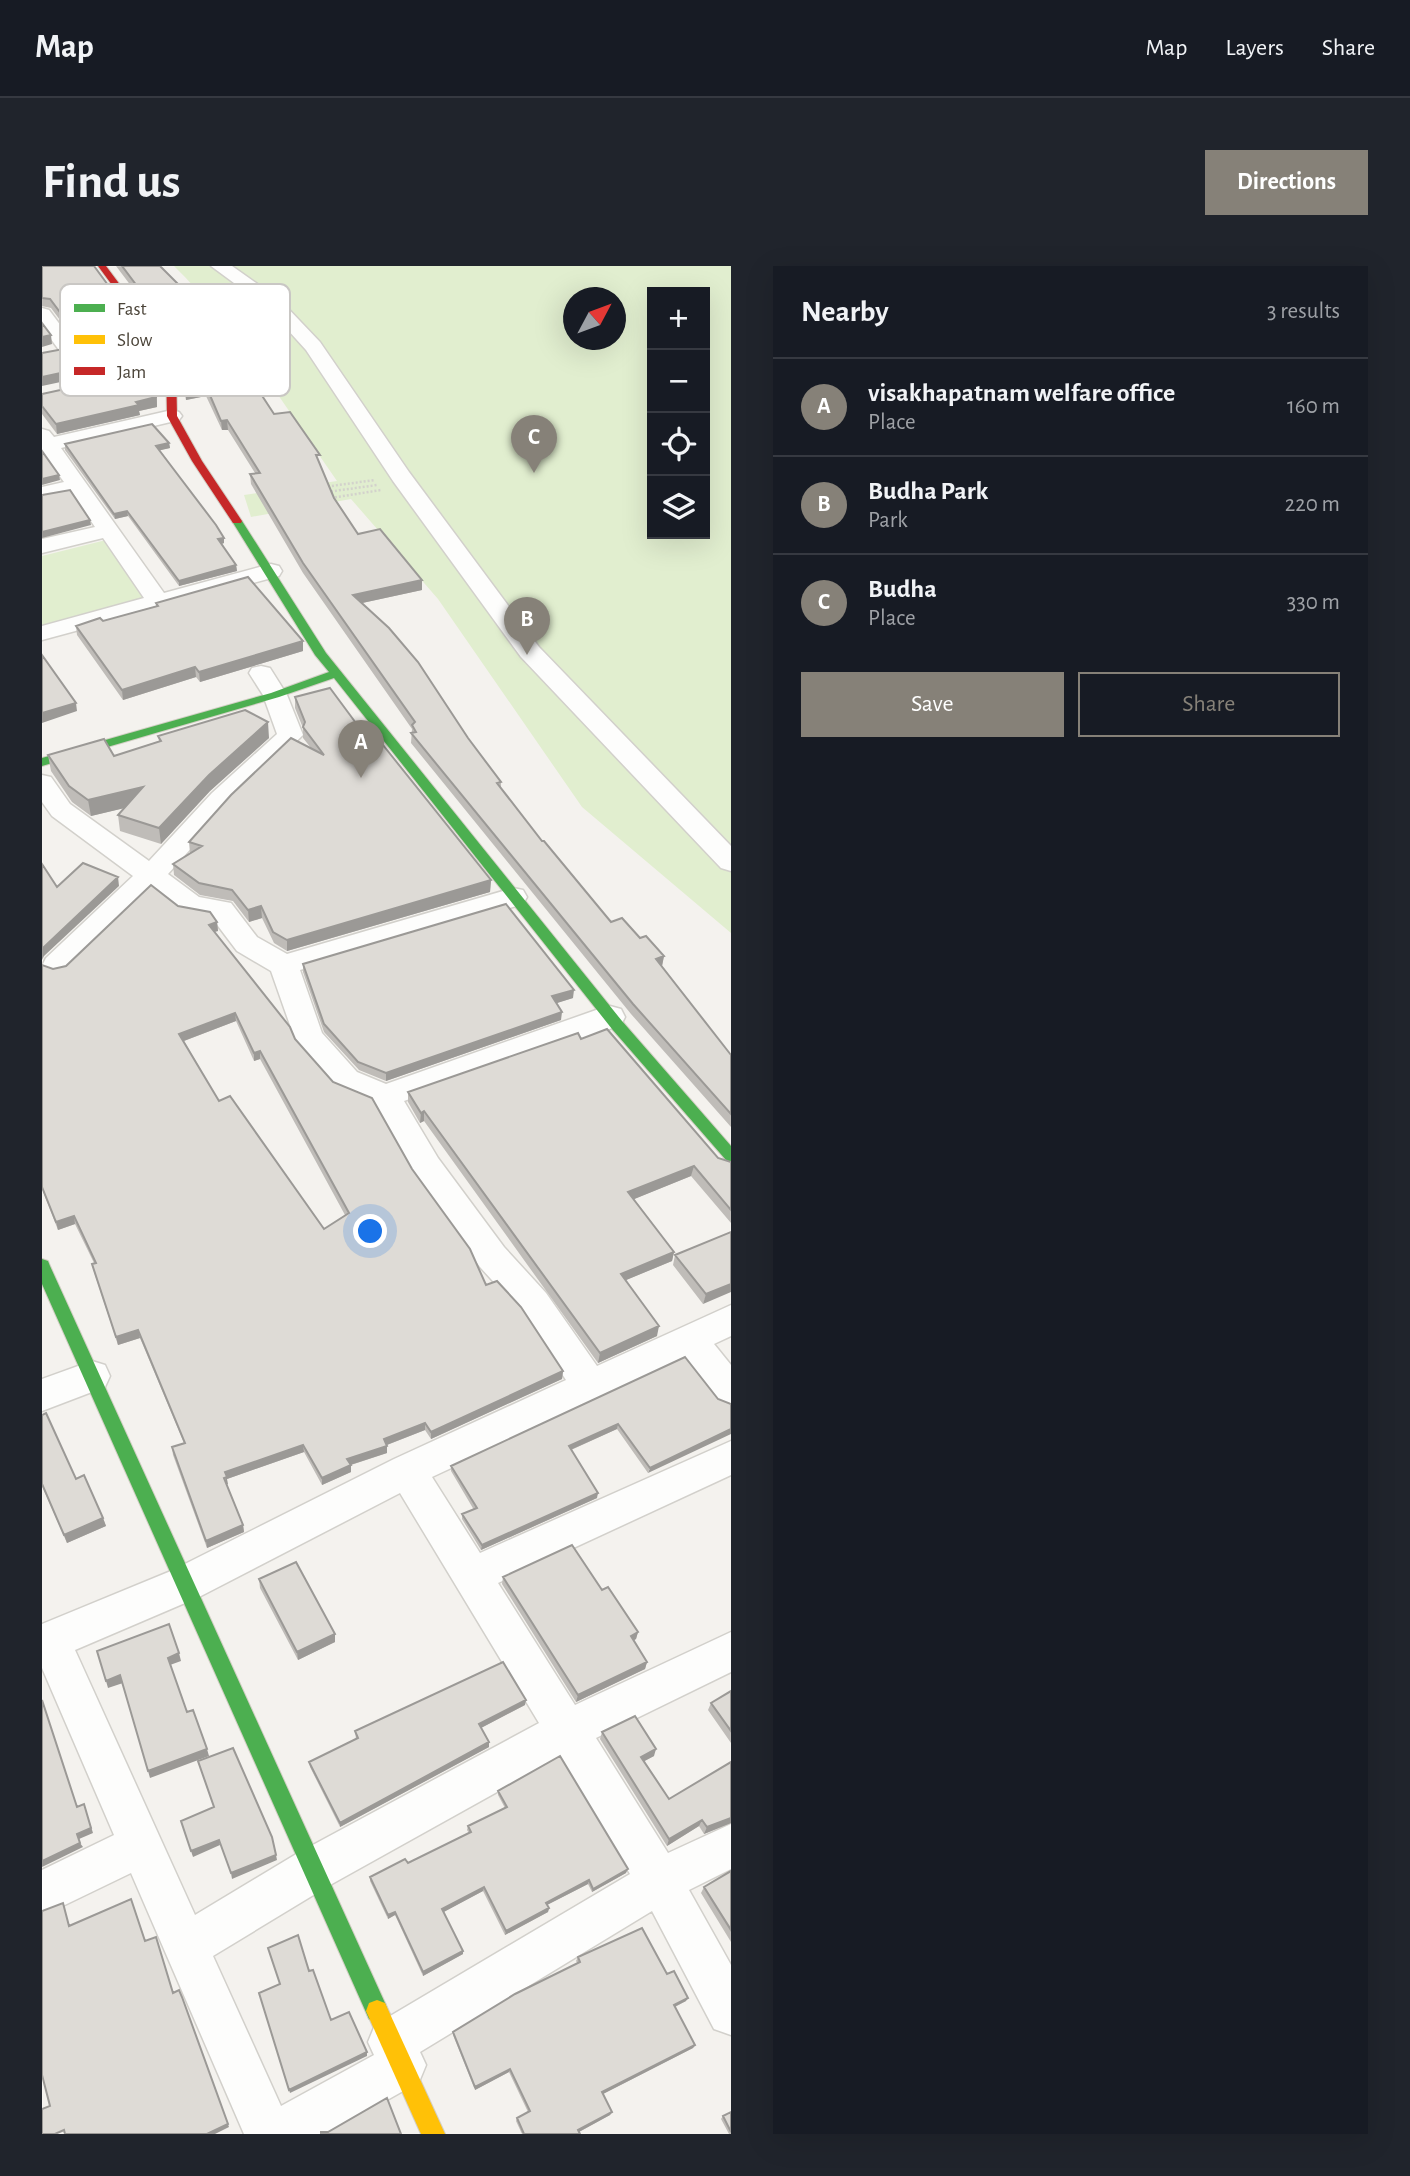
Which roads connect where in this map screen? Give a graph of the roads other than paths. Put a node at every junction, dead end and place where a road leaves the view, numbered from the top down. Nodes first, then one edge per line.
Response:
1 (102, 266) edge
2 (220, 266) edge
3 (115, 284) edge
4 (246, 284) edge
5 (42, 314) edge
6 (290, 321) edge
7 (60, 338) edge
8 (60, 352) edge
9 (42, 355) edge
10 (172, 396) edge
11 (172, 416) junction
12 (44, 442) edge
13 (77, 485) junction
14 (42, 493) edge
15 (108, 530) junction
16 (42, 546) edge
17 (271, 571) junction
18 (158, 601) junction
19 (42, 633) edge
20 (335, 674) junction
21 (265, 678) junction
22 (42, 762) edge
23 (42, 783) edge
24 (731, 862) edge
25 (152, 874) junction
26 (513, 897) junction
27 (56, 965) edge
28 (284, 965) junction
29 (610, 1017) junction
30 (385, 1096) junction
31 (731, 1156) edge
32 (42, 1266) edge
33 (731, 1320) edge
34 (689, 1339) junction
35 (92, 1376) junction
36 (590, 1385) junction
37 (731, 1392) edge
38 (42, 1395) edge
39 (731, 1457) edge
40 (408, 1471) junction
41 (472, 1576) junction
42 (186, 1584) junction
43 (46, 1642) edge
44 (731, 1651) edge
45 (567, 1730) junction
46 (141, 1845) junction
47 (731, 1846) edge
48 (314, 1868) junction
49 (660, 1881) junction
50 (42, 1894) edge
51 (187, 1946) junction
52 (727, 1995) edge
53 (397, 2054) junction
54 (269, 2134) edge
55 (279, 2134) edge
56 (433, 2134) edge

1 - 3 street
2 - 4 street
5 - 7 street
6 - 24 street
8 - 9 street
10 - 11 street
11 - 12 street
11 - 17 street
12 - 13 street
13 - 14 street
13 - 15 street
15 - 16 street
15 - 18 street
17 - 18 street
17 - 20 street
18 - 19 street
20 - 21 street
20 - 26 street
21 - 22 street
21 - 25 street
23 - 25 street
25 - 27 street
25 - 28 street
26 - 28 street
26 - 29 street
28 - 30 street
29 - 30 street
29 - 31 street
30 - 36 street
32 - 35 street
33 - 34 street
34 - 36 street
34 - 37 street
35 - 38 street
35 - 42 street
36 - 40 street
39 - 41 street
40 - 41 street
40 - 42 street
41 - 45 street
42 - 43 street
42 - 48 street
43 - 46 street
44 - 45 street
45 - 48 street
45 - 49 street
46 - 50 street
46 - 51 street
47 - 49 street
48 - 51 street
48 - 53 street
49 - 52 street
49 - 53 street
51 - 54 street
53 - 55 street
53 - 56 street

